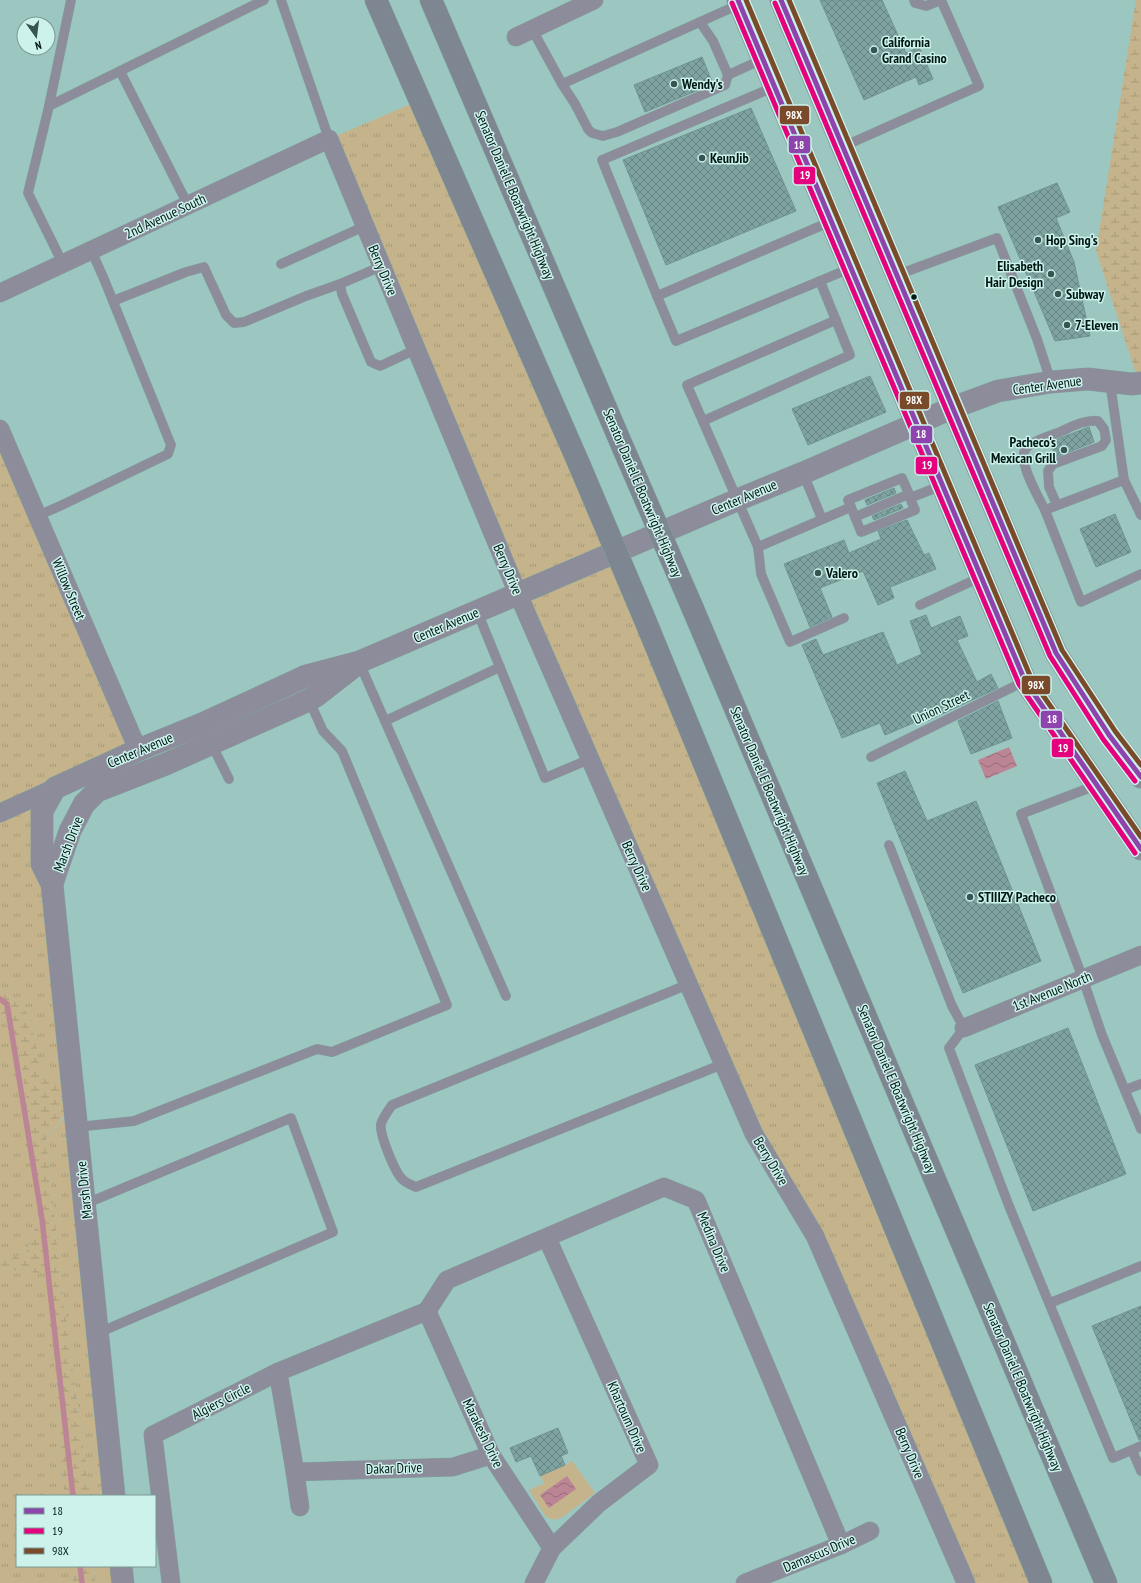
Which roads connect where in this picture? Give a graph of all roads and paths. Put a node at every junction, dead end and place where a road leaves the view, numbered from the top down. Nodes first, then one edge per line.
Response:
1 (71, 0) edge
2 (264, 0) edge
3 (280, 0) edge
4 (376, 0) edge
5 (431, 0) edge
6 (594, 0) edge
7 (781, 0) edge
8 (914, 0) edge
9 (941, 0) edge
10 (739, 2) edge
11 (700, 22) junction
12 (532, 29) junction
13 (516, 37) dead end
14 (763, 59) junction
15 (120, 71) junction
16 (728, 75) junction
17 (562, 84) junction
18 (775, 86) junction
19 (49, 106) junction
20 (329, 139) junction
21 (842, 146) junction
22 (188, 205) junction
23 (832, 221) junction
24 (365, 226) junction
25 (91, 250) junction
26 (63, 264) junction
27 (281, 264) dead end
28 (382, 266) junction
29 (851, 268) junction
30 (896, 275) junction
31 (820, 281) junction
32 (340, 284) junction
33 (0, 293) edge
34 (657, 296) junction
35 (113, 301) junction
36 (836, 320) junction
37 (416, 349) junction
38 (1051, 382) junction
39 (1110, 382) junction
40 (1139, 383) edge
41 (952, 408) junction
42 (703, 421) junction
43 (917, 422) junction
44 (0, 429) edge
45 (1118, 441) junction
46 (1102, 446) junction
47 (803, 473) junction
48 (1124, 480) junction
49 (943, 485) junction
50 (910, 496) junction
51 (737, 500) junction
52 (1057, 506) junction
53 (851, 507) junction
54 (1045, 510) junction
55 (1141, 515) edge
56 (38, 516) junction
57 (854, 517) junction
58 (822, 519) junction
59 (758, 547) junction
60 (1141, 574) edge
61 (981, 577) junction
62 (518, 594) junction
63 (920, 605) dead end
64 (477, 611) junction
65 (844, 618) dead end
66 (359, 662) junction
67 (500, 667) junction
68 (1025, 681) junction
69 (309, 700) junction
70 (385, 721) junction
71 (212, 745) junction
72 (138, 750) junction
73 (590, 758) junction
74 (870, 758) dead end
75 (1141, 777) edge
76 (229, 779) dead end
77 (1097, 785) junction
78 (56, 788) junction
79 (84, 804) joint
80 (0, 813) edge
81 (889, 845) dead end
82 (1141, 849) edge
83 (52, 884) junction
84 (1141, 955) edge
85 (1083, 979) junction
86 (689, 984) junction
87 (506, 996) dead end
88 (964, 1028) junction
89 (724, 1064) junction
90 (1141, 1084) edge
91 (1125, 1090) junction
92 (78, 1127) junction
93 (1141, 1129) edge
94 (85, 1204) junction
95 (547, 1238) junction
96 (1141, 1266) edge
97 (1050, 1303) junction
98 (428, 1311) junction
99 (98, 1333) junction
100 (278, 1372) junction
101 (1137, 1448) edge
102 (491, 1455) junction
103 (1141, 1471) edge
104 (295, 1472) junction
105 (114, 1495) edge
106 (300, 1507) dead end
107 (870, 1531) dead end
108 (841, 1545) junction
109 (552, 1548) junction
110 (122, 1567) edge
111 (123, 1583) edge
112 (171, 1583) edge
113 (534, 1583) edge
114 (745, 1583) edge
115 (966, 1583) edge
116 (1041, 1583) edge
117 (1106, 1583) edge

1 - 19 lane
2 - 15 lane
3 - 20 lane
4 - 116 highway, bridge
5 - 117 highway, Senator Daniel E Boatwright Highway, bridge
6 - 12 street
7 - 21 main road
8 - 9 lane
9 - 21 lane
10 - 11 lane
10 - 14 main road
11 - 16 lane
11 - 17 lane
12 - 13 street
12 - 17 lane
14 - 16 lane
14 - 18 main road
15 - 19 lane
15 - 22 lane
16 - 17 lane
18 - 23 main road
18 - 34 lane
19 - 26 lane
20 - 22 street, 2nd Avenue South
20 - 24 street, Berry Drive
21 - 30 main road
22 - 25 street, 2nd Avenue South
23 - 29 main road
23 - 34 lane
24 - 27 lane
24 - 28 street, Berry Drive
25 - 26 street, 2nd Avenue South
25 - 35 lane
26 - 33 street, 2nd Avenue South
28 - 32 lane
28 - 37 street, Berry Drive
29 - 31 lane
29 - 43 main road
30 - 38 lane
30 - 41 main road
31 - 34 lane
31 - 36 lane
32 - 35 lane
32 - 37 lane
35 - 56 lane
36 - 42 lane
36 - 42 lane
37 - 62 street, Berry Drive
38 - 39 street, Center Avenue
38 - 41 street, Center Avenue
39 - 40 street, Center Avenue
39 - 45 lane
41 - 43 street, Center Avenue
41 - 75 main road
42 - 51 lane
43 - 47 street, Center Avenue
43 - 49 main road
44 - 56 street, Willow Street
45 - 46 lane
45 - 48 lane
46 - 52 lane
46 - 54 lane
47 - 51 street, Center Avenue
47 - 58 lane
48 - 52 lane
48 - 55 lane
49 - 50 lane
49 - 61 main road
50 - 53 lane
50 - 57 lane
50 - 57 lane
51 - 59 lane
51 - 62 street, Center Avenue
52 - 54 lane
53 - 57 lane
53 - 58 lane
54 - 60 lane
56 - 72 street, Willow Street
58 - 59 lane
59 - 65 lane
61 - 63 lane
61 - 68 main road
62 - 64 street, Center Avenue
62 - 73 street, Berry Drive
64 - 66 street, Center Avenue
64 - 67 lane
66 - 69 street, Center Avenue
66 - 70 lane
66 - 72 street, Center Avenue
67 - 70 lane
67 - 73 lane
68 - 74 lane, Union Street
68 - 77 main road
69 - 71 street, Center Avenue
69 - 92 lane
70 - 87 lane
71 - 76 lane
71 - 79 street, Center Avenue
72 - 78 street, Center Avenue
73 - 86 street, Berry Drive
77 - 82 main road
77 - 85 lane
78 - 80 street
78 - 83 street, Marsh Drive
79 - 83 street, Marsh Drive
81 - 88 lane
83 - 92 street, Marsh Drive
84 - 85 street, 1st Avenue North
85 - 88 street, 1st Avenue North
85 - 91 lane
86 - 89 street, Berry Drive
86 - 89 lane
88 - 97 lane
89 - 115 street, Berry Drive
90 - 91 lane
91 - 93 lane
92 - 94 street, Marsh Drive
94 - 99 street, Marsh Drive
94 - 99 lane
95 - 98 street, Medina Drive
95 - 108 street, Medina Drive
95 - 109 street, Khartoum Drive
96 - 97 lane
97 - 101 lane
98 - 100 street, Algiers Circle
98 - 102 street, Marakesh Drive
99 - 105 street, Marsh Drive
100 - 104 street
100 - 112 street, Algiers Circle
101 - 103 lane
102 - 104 street, Dakar Drive
102 - 109 street, Marakesh Drive
104 - 106 street
107 - 108 street, Damascus Drive
108 - 114 street, Damascus Drive
109 - 113 street, Khartoum Drive
110 - 111 street

